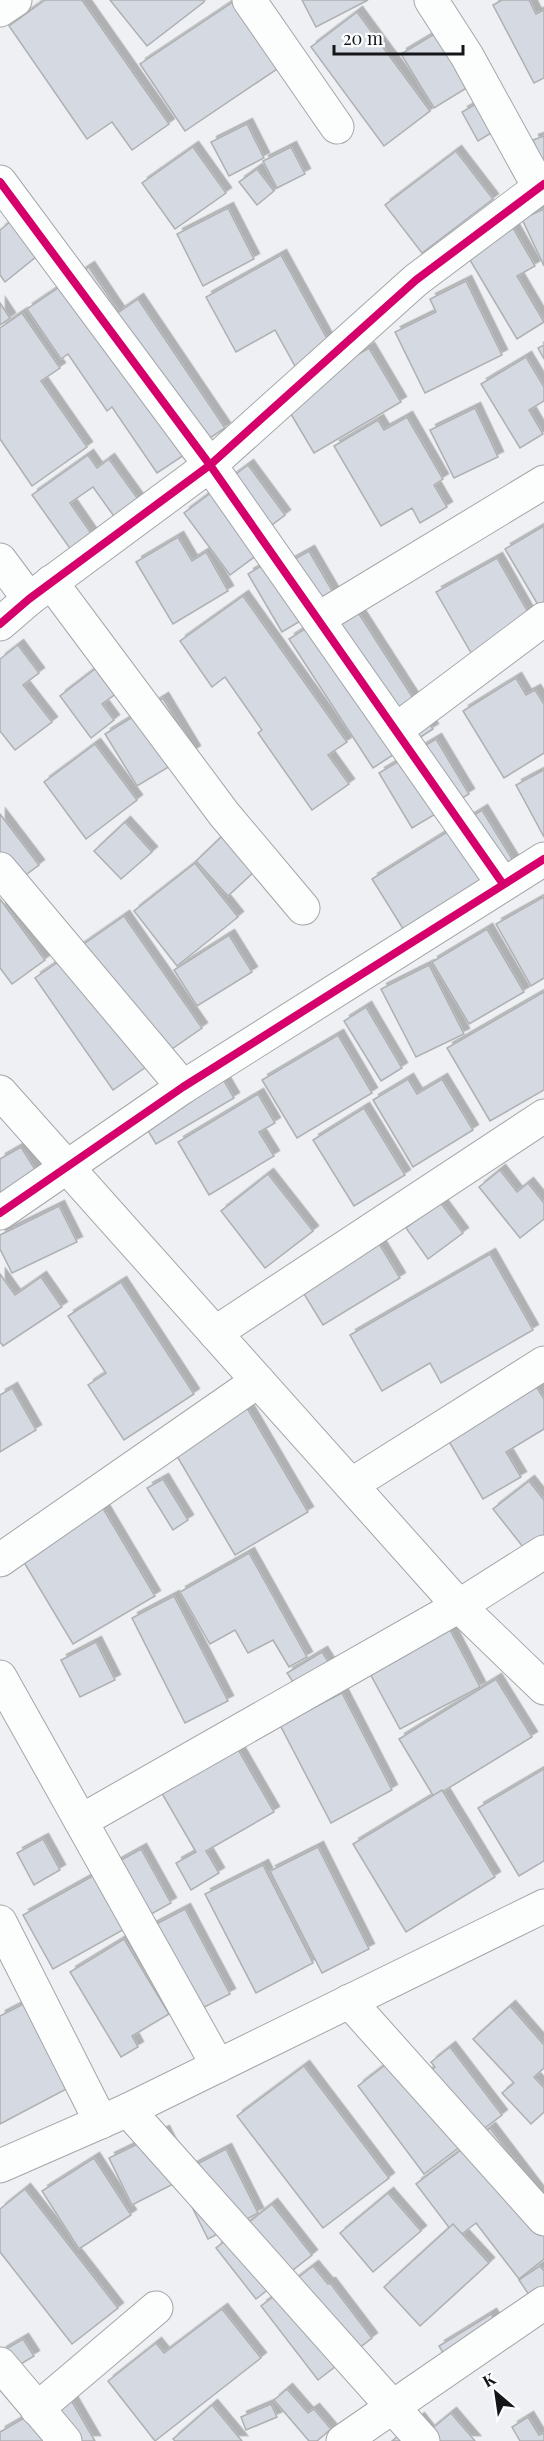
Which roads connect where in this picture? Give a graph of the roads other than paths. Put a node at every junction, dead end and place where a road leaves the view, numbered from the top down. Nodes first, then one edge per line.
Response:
1 (15, 0) edge
2 (249, 0) edge
3 (431, 0) edge
4 (0, 10) edge
5 (337, 127) dead end
6 (0, 182) edge
7 (541, 185) edge
8 (210, 465) junction
9 (544, 482) edge
10 (0, 560) edge
11 (40, 591) junction
12 (318, 619) junction
13 (544, 619) edge
14 (0, 624) edge
15 (396, 730) junction
16 (544, 859) edge
17 (0, 869) edge
18 (503, 884) junction
19 (303, 908) dead end
20 (183, 1087) junction
21 (0, 1092) edge
22 (544, 1116) edge
23 (66, 1166) junction
24 (0, 1213) edge
25 (214, 1333) junction
26 (544, 1363) edge
27 (258, 1381) junction
28 (351, 1485) junction
29 (544, 1552) edge
30 (0, 1560) edge
31 (459, 1606) junction
32 (0, 1677) edge
33 (544, 1688) edge
34 (81, 1821) junction
35 (544, 1906) edge
36 (0, 1922) edge
37 (349, 2001) junction
38 (218, 2066) junction
39 (114, 2116) junction
40 (0, 2166) edge
41 (544, 2219) edge
42 (544, 2303) edge
43 (156, 2308) dead end
44 (0, 2364) edge
45 (392, 2406) junction
46 (37, 2409) junction
47 (65, 2441) edge
48 (343, 2441) edge
49 (423, 2441) edge

1 - 4 street
2 - 5 street
3 - 7 street
6 - 8 street
7 - 8 street
8 - 11 street
8 - 12 street
9 - 12 street
10 - 11 street
11 - 14 street
11 - 19 street
12 - 15 street
13 - 15 street
15 - 18 street
16 - 18 street
17 - 20 street
18 - 20 street
20 - 23 street
21 - 23 street
22 - 25 street
23 - 24 street
23 - 25 street
25 - 27 street
26 - 28 street
27 - 28 street
27 - 30 street
28 - 31 street
29 - 31 street
31 - 33 street
31 - 34 street
32 - 34 street
34 - 38 street
35 - 37 street
36 - 39 street
37 - 38 street
37 - 41 street
38 - 39 street
39 - 40 street
39 - 45 street
42 - 45 street
43 - 46 street
44 - 46 street
45 - 48 street
45 - 49 street
46 - 47 street

